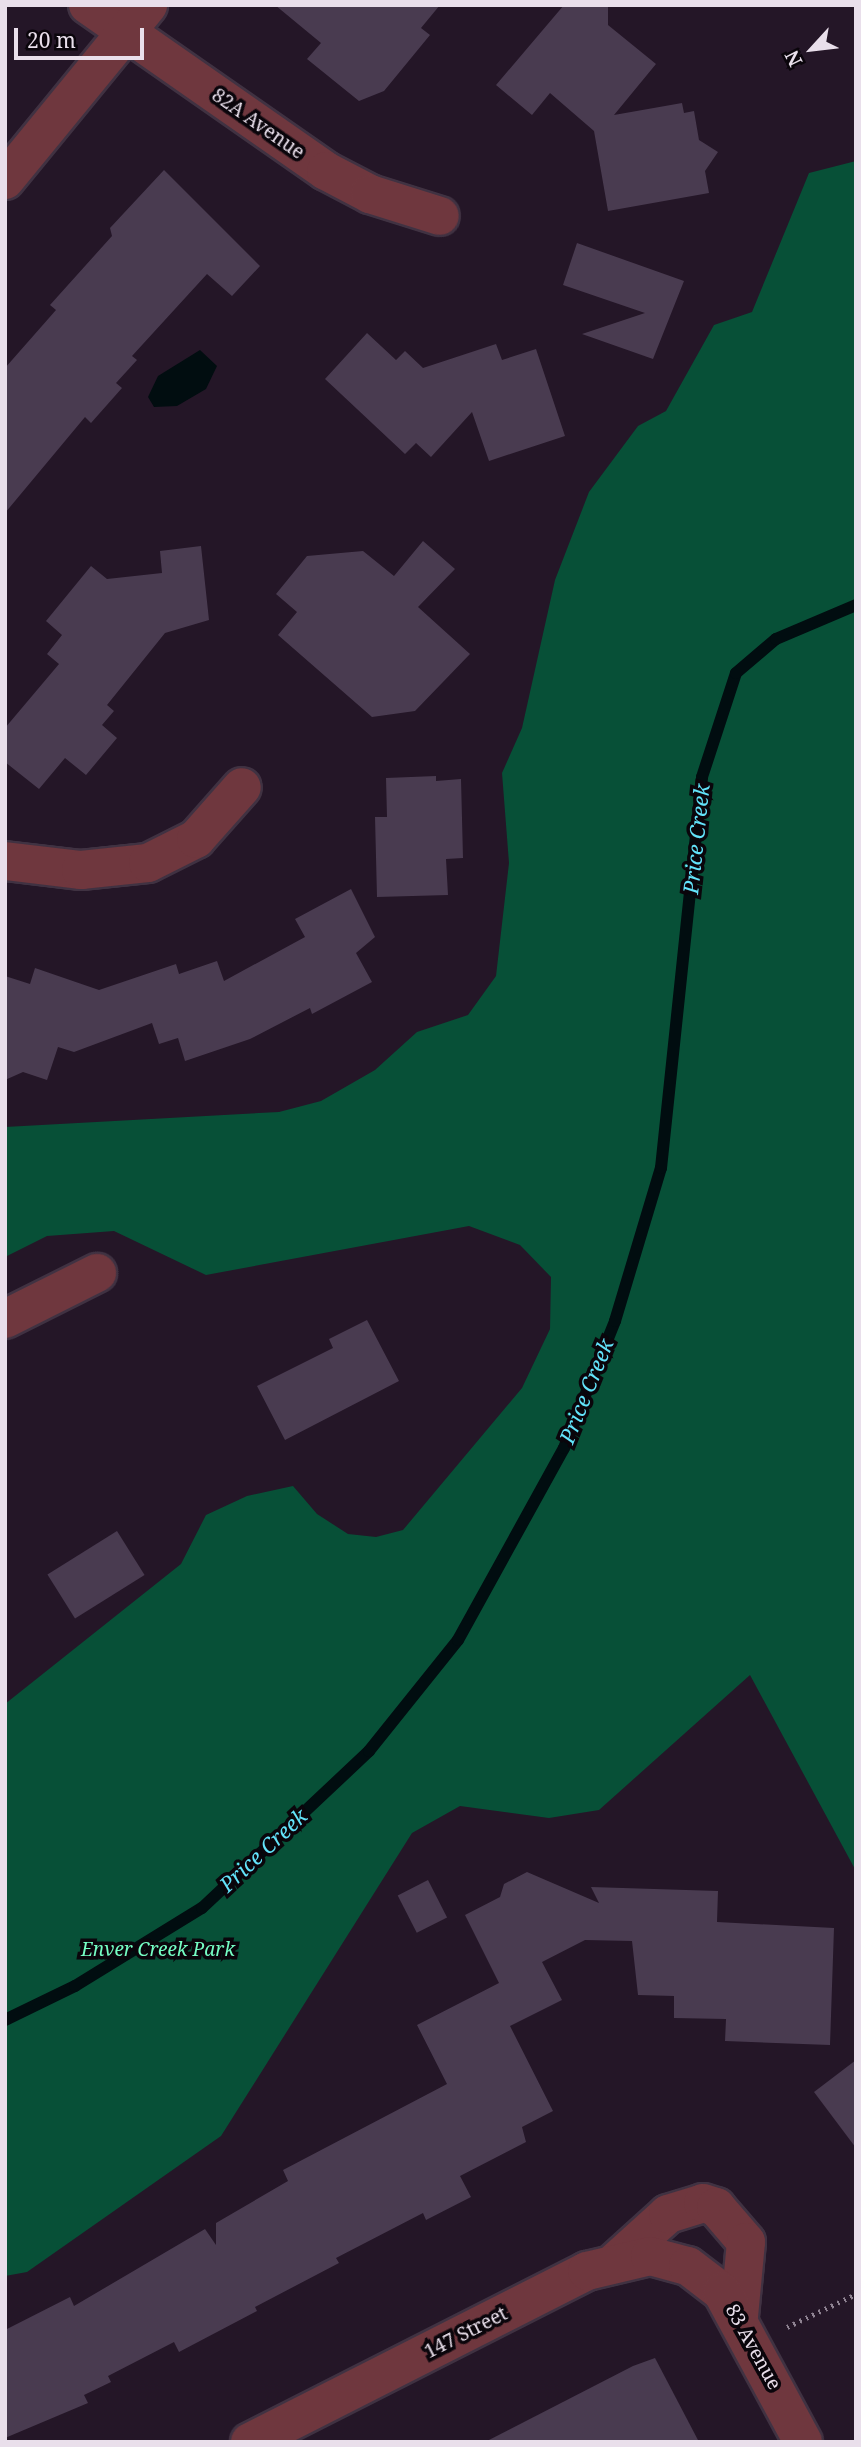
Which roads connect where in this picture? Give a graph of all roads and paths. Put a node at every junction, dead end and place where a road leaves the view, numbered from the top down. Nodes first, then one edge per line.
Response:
1 (88, 5) edge
2 (137, 19) edge
3 (5, 180) edge
4 (440, 216) dead end
5 (242, 787) dead end
6 (5, 861) edge
7 (97, 1273) dead end
8 (5, 1319) edge
9 (616, 2261) junction
10 (688, 2266) joint
11 (856, 2294) edge
12 (739, 2316) junction
13 (780, 2330) dead end
14 (250, 2442) edge
15 (803, 2442) edge

1 - 2 street, 82A Avenue
2 - 3 street
2 - 4 street, 82A Avenue
5 - 6 street
7 - 8 street
9 - 10 street, 147 Street
9 - 12 street
9 - 14 street, 147 Street
10 - 12 street, 83 Avenue
11 - 13 path
12 - 15 street, 83 Avenue

